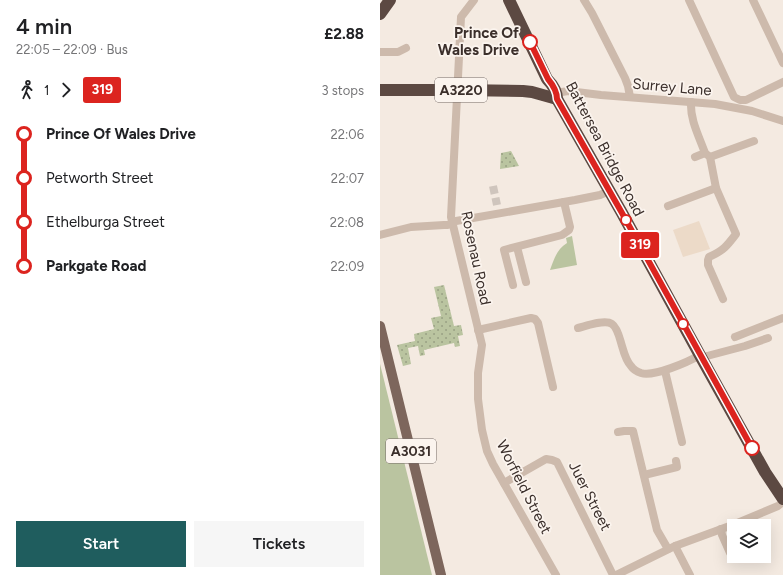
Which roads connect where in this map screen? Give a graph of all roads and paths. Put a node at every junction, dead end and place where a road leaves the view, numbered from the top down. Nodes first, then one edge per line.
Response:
1 (390, 0) edge
2 (474, 0) edge
3 (509, 0) edge
4 (584, 0) edge
5 (689, 0) edge
6 (753, 0) edge
7 (380, 14) edge
8 (406, 48) dead end
9 (380, 52) edge
10 (783, 63) edge
11 (548, 79) junction
12 (783, 82) edge
13 (380, 90) edge
14 (457, 90) junction
15 (532, 92) junction
16 (557, 96) junction
17 (630, 98) junction
18 (691, 102) junction
19 (783, 121) edge
20 (754, 141) dead end
21 (707, 155) junction
22 (695, 157) dead end
23 (716, 188) junction
24 (609, 191) junction
25 (564, 202) junction
26 (497, 204) tunnel mouth
27 (668, 206) dead end
28 (499, 214) junction
29 (452, 223) junction
30 (380, 235) edge
31 (517, 247) junction
32 (526, 282) dead end
33 (513, 285) dead end
34 (723, 299) dead end
35 (783, 318) edge
36 (380, 326) edge
37 (578, 328) dead end
38 (478, 330) junction
39 (735, 338) dead end
40 (768, 338) dead end
41 (701, 357) junction
42 (665, 371) junction
43 (553, 387) dead end
44 (479, 408) joint
45 (618, 432) dead end
46 (682, 442) dead end
47 (676, 462) dead end
48 (644, 475) junction
49 (504, 483) junction
50 (783, 499) edge
51 (783, 502) edge
52 (721, 529) junction
53 (727, 546) edge
54 (671, 548) junction
55 (442, 575) edge
56 (556, 575) edge
57 (615, 575) edge
58 (690, 575) edge

1 - 7 highway
2 - 14 street, Rosenau Road
3 - 11 highway, Battersea Bridge Road
4 - 17 street
5 - 12 street
6 - 10 street
8 - 9 street
11 - 15 highway
11 - 16 highway, Battersea Bridge Road
13 - 14 highway, A3220
14 - 15 highway, A3220
14 - 29 street, Rosenau Road
15 - 16 highway, A3220
16 - 17 street, Surrey Lane
16 - 24 highway, Battersea Bridge Road
17 - 18 street, Surrey Lane
18 - 19 street, Surrey Lane
18 - 21 street
20 - 21 street
21 - 22 street
21 - 23 street
23 - 27 street
23 - 34 street
24 - 25 street
24 - 41 highway, Battersea Bridge Road
25 - 28 street
25 - 31 street
26 - 28 street
28 - 29 street
29 - 30 street
29 - 38 street, Rosenau Road
31 - 32 street
31 - 33 street
35 - 39 street
36 - 55 main road, A3031
37 - 42 street
38 - 43 street
38 - 44 street, Rosenau Road
40 - 41 street
41 - 42 street
41 - 50 highway, Battersea Bridge Road
42 - 46 street
44 - 49 street, Worfield Street
45 - 48 street
47 - 48 street
48 - 54 street
49 - 56 street, Worfield Street
49 - 57 street, Juer Street
51 - 52 street
52 - 53 street
52 - 54 street
54 - 57 street
54 - 58 street

